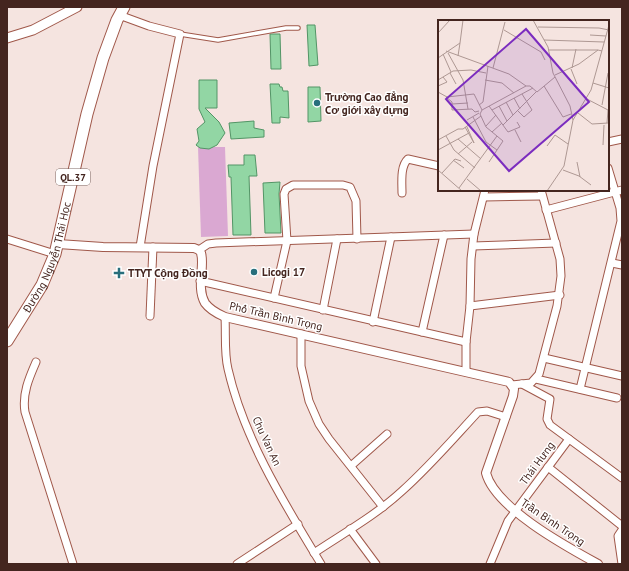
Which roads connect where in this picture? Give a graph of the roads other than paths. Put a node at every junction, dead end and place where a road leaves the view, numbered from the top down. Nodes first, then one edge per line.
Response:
1 (77, 7) edge
2 (122, 11) edge
3 (298, 28) dead end
4 (180, 34) junction
5 (7, 38) edge
6 (622, 139) edge
7 (609, 142) edge
8 (438, 166) edge
9 (609, 170) edge
10 (619, 191) edge
11 (402, 192) dead end
12 (484, 193) edge
13 (542, 193) edge
14 (546, 210) junction
15 (474, 234) junction
16 (444, 235) junction
17 (391, 237) junction
18 (357, 238) junction
19 (7, 239) edge
20 (337, 239) junction
21 (287, 241) junction
22 (556, 243) junction
23 (472, 246) junction
24 (140, 247) junction
25 (153, 247) junction
26 (56, 249) junction
27 (199, 250) junction
28 (612, 263) junction
29 (622, 265) edge
30 (200, 281) junction
31 (560, 295) junction
32 (274, 298) junction
33 (470, 306) junction
34 (323, 310) junction
35 (150, 316) dead end
36 (225, 317) junction
37 (373, 322) junction
38 (422, 332) junction
39 (301, 334) junction
40 (7, 341) edge
41 (466, 342) junction
42 (544, 358) junction
43 (36, 362) dead end
44 (585, 367) junction
45 (466, 372) junction
46 (622, 376) edge
47 (536, 379) junction
48 (512, 384) junction
49 (522, 384) junction
50 (580, 389) junction
51 (617, 398) dead end
52 (506, 417) junction
53 (387, 434) dead end
54 (569, 439) junction
55 (352, 465) junction
56 (548, 467) junction
57 (622, 478) edge
58 (383, 507) junction
59 (516, 511) junction
60 (298, 524) junction
61 (622, 526) edge
62 (350, 529) junction
63 (622, 530) edge
64 (314, 553) junction
65 (73, 564) edge
66 (237, 564) edge
67 (321, 564) edge
68 (376, 564) edge
69 (490, 564) edge
70 (598, 564) edge
71 (622, 564) edge

1 - 5 main road
2 - 4 street
2 - 26 highway, Đường Nguyễn Thái Học / QL.37
3 - 4 lane
4 - 24 street
6 - 7 street
8 - 11 street
9 - 10 street
10 - 14 street
10 - 28 street
12 - 13 street
12 - 15 street
13 - 14 street
14 - 22 street
15 - 16 street
15 - 23 street
16 - 17 street
16 - 38 street
17 - 18 street
17 - 37 street
18 - 20 street
18 - 21 street
19 - 26 street
20 - 21 street
20 - 34 street
21 - 27 street
21 - 32 street
22 - 23 street
22 - 31 street
23 - 33 street
24 - 25 street
24 - 26 street
25 - 27 street
25 - 35 street
26 - 40 highway, Đường Nguyễn Thái Học / QL.37
27 - 30 street, Phố Trần Bình Trọng
28 - 29 street
28 - 44 street
30 - 32 street
30 - 36 street, Phố Trần Bình Trọng
31 - 33 street
31 - 42 street
32 - 34 street
33 - 41 street
34 - 37 street
36 - 39 street, Phố Trần Bình Trọng
36 - 60 street, Chu Van An
37 - 38 street
38 - 41 street
39 - 45 street, Phố Trần Bình Trọng
39 - 55 street
41 - 45 street
42 - 44 street
42 - 47 street
43 - 65 street
44 - 46 street
44 - 50 street
45 - 48 street, Phố Trần Bình Trọng
47 - 49 street
47 - 50 street
48 - 49 street
48 - 52 street, Trần Bình Trọng
49 - 54 street
50 - 51 street
52 - 58 street
52 - 59 street, Trần Bình Trọng
53 - 55 street
54 - 56 street, Thái Hưng
54 - 57 street
55 - 58 street
56 - 59 street, Thái Hưng
56 - 61 street
58 - 62 street
59 - 69 street, Thái Hưng
59 - 70 street, Trần Bình Trọng
60 - 64 street, Chu Van An
60 - 66 street
62 - 64 street
62 - 68 street
63 - 71 street
64 - 67 street, Chu Van An

